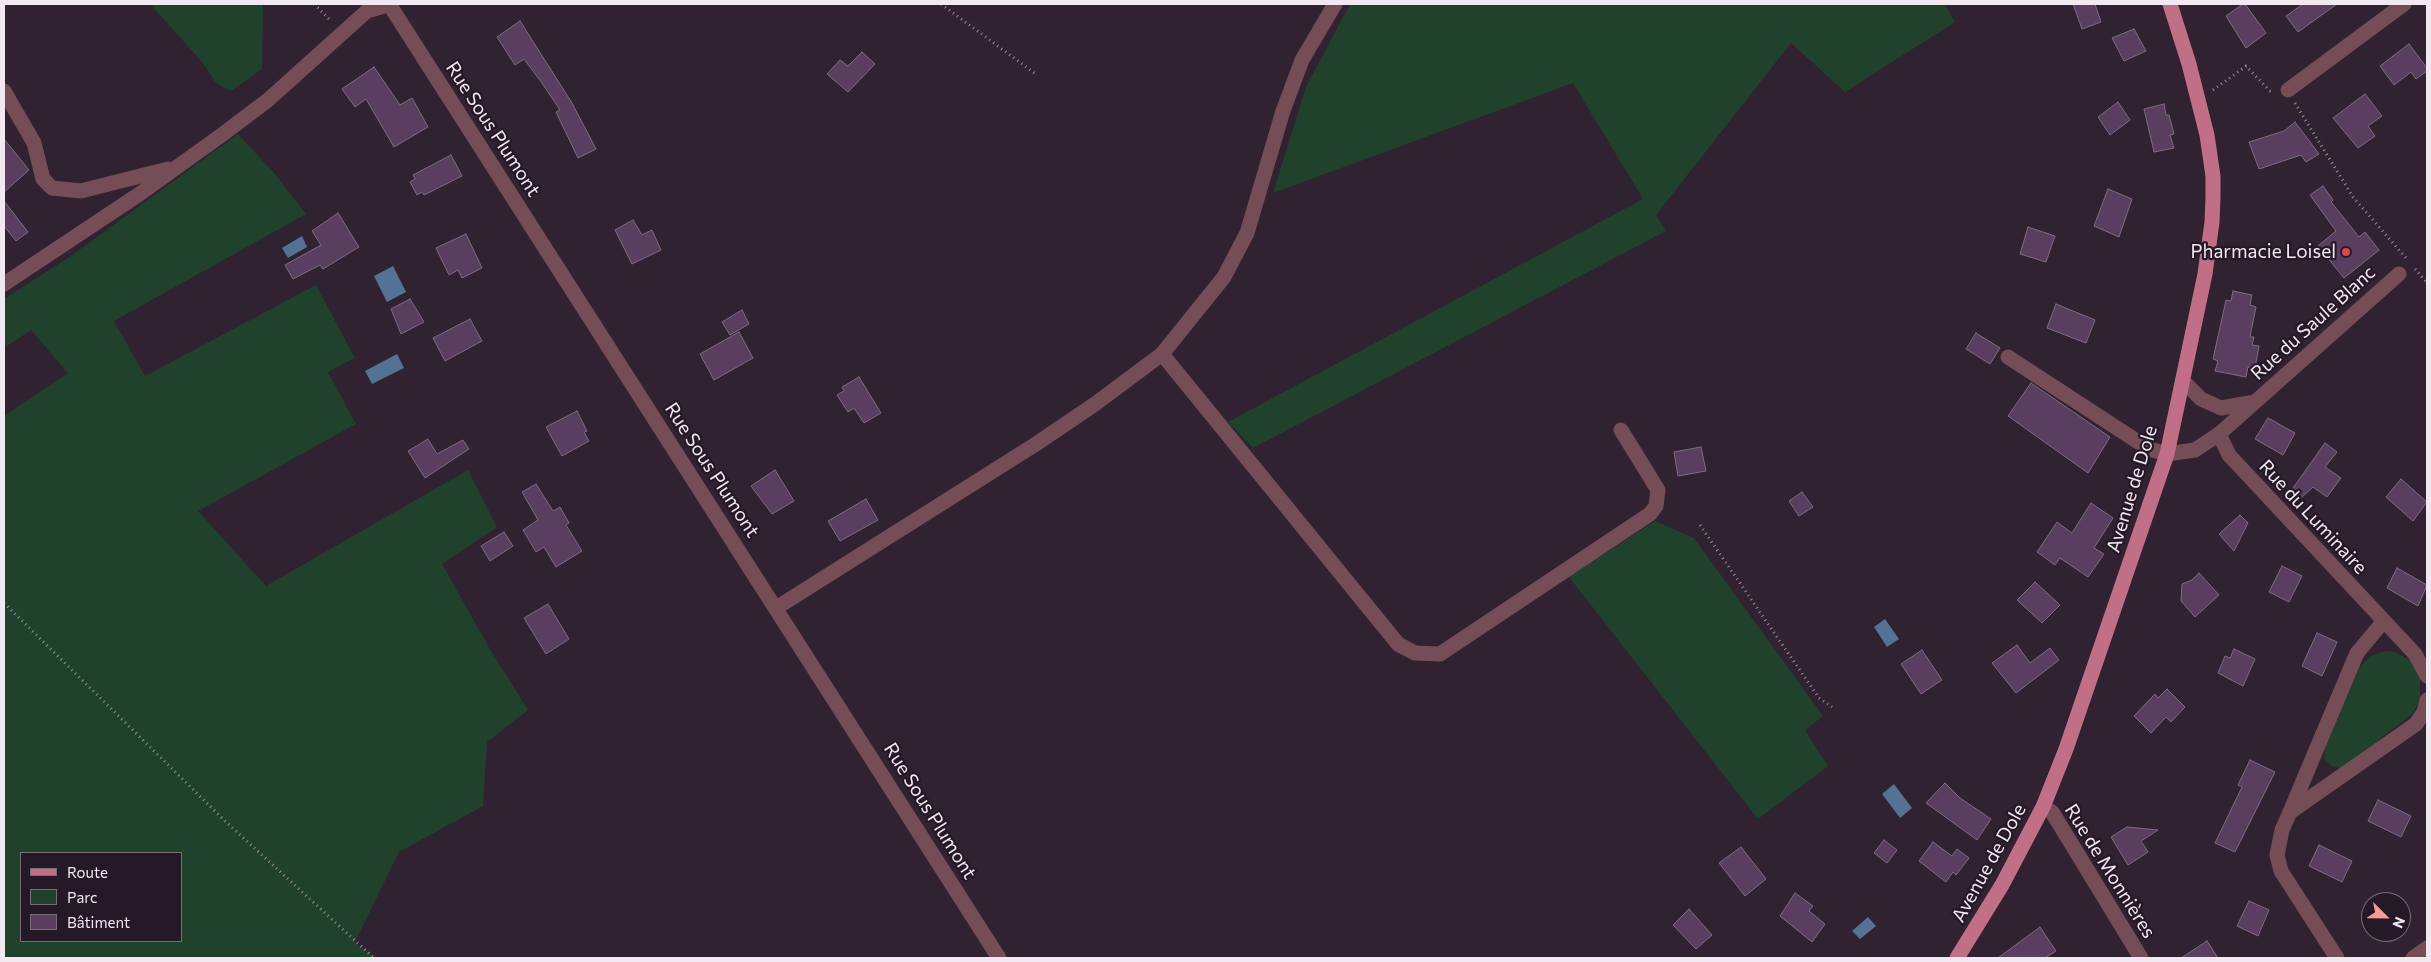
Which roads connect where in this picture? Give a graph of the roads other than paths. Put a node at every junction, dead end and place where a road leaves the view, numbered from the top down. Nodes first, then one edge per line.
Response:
1 (383, 4) edge
2 (389, 4) edge
3 (1335, 4) edge
4 (2170, 4) edge
5 (2404, 4) edge
6 (2288, 90) road end
7 (5, 94) edge
8 (176, 167) junction
9 (2398, 274) dead end
10 (4, 284) edge
11 (1162, 354) junction
12 (2008, 357) dead end
13 (2183, 381) junction
14 (2254, 402) junction
15 (1621, 430) dead end
16 (2219, 434) junction
17 (2167, 454) junction
18 (776, 608) junction
19 (2383, 622) junction
20 (2427, 676) edge
21 (2427, 700) edge
22 (2043, 808) junction
23 (2290, 812) junction
24 (2427, 948) edge
25 (999, 958) edge
26 (1957, 958) edge
27 (2141, 958) edge
28 (2337, 958) edge
29 (2413, 958) edge

1 - 8 street
2 - 18 street, Rue Sous Plumont
3 - 11 street
4 - 13 main road, Avenue de Dole
5 - 6 street
7 - 8 street
8 - 10 street
9 - 14 street, Rue du Saule Blanc
11 - 15 street
11 - 18 street
12 - 17 street
13 - 14 street, Rue du Saule Blanc
13 - 17 main road, Avenue de Dole
14 - 16 street, Rue du Saule Blanc
16 - 17 street, Rue du Saule Blanc
16 - 19 street, Rue du Luminaire
17 - 22 main road, Avenue de Dole
18 - 25 street, Rue Sous Plumont
19 - 20 street, Rue du Luminaire
19 - 23 street
21 - 23 street
22 - 26 main road, Avenue de Dole
22 - 27 street, Rue de Monnières
23 - 28 street
24 - 29 street

